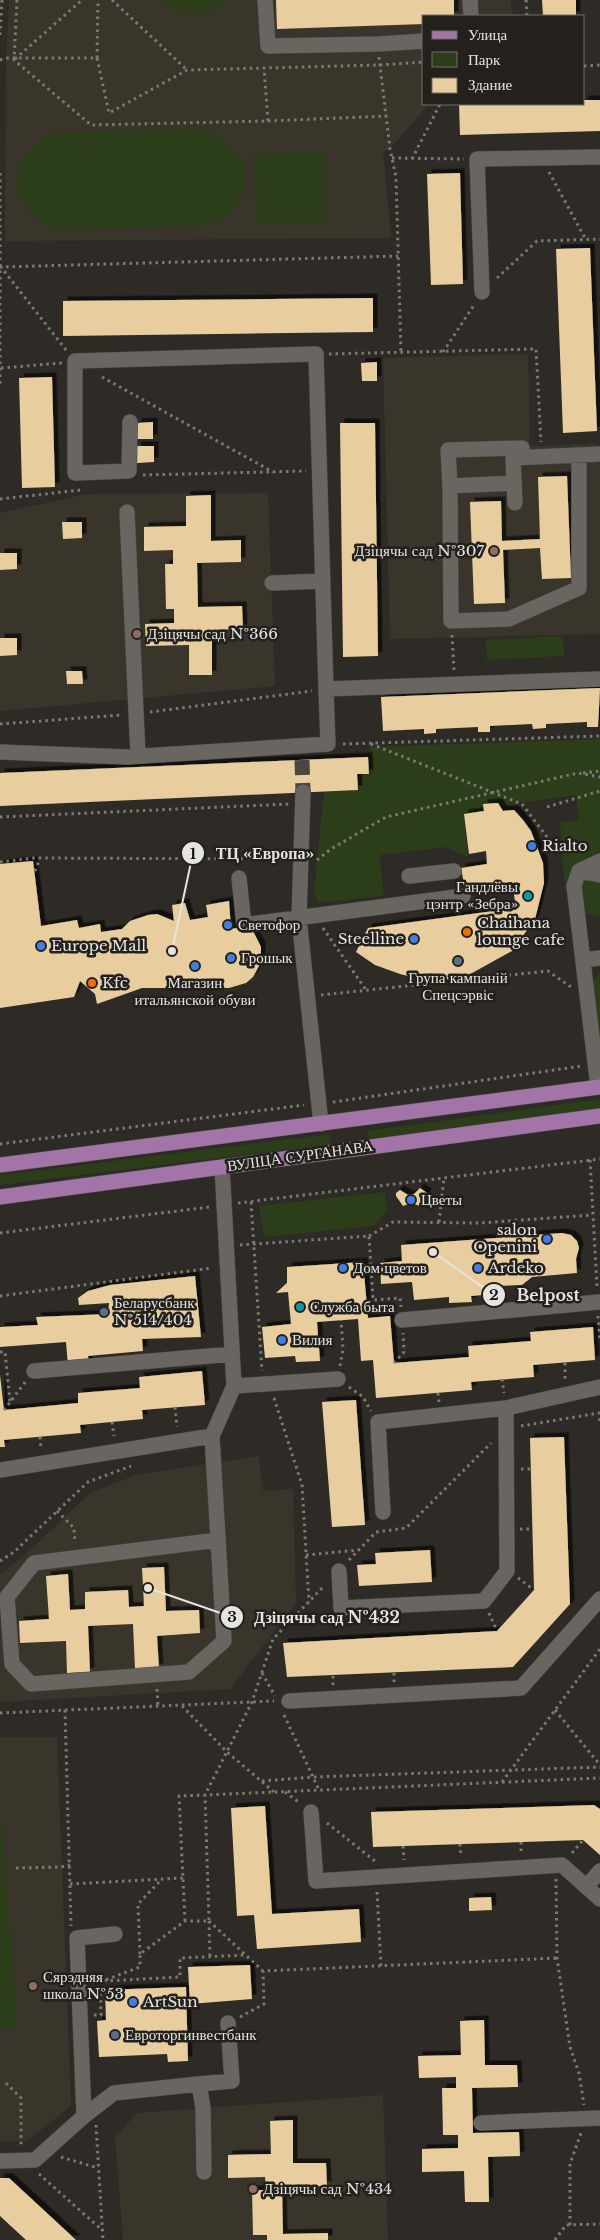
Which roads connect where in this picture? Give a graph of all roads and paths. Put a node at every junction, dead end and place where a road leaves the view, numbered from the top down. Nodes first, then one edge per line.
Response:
1 (2, 0) edge
2 (17, 0) edge
3 (82, 0) edge
4 (98, 0) edge
5 (112, 0) edge
6 (265, 0) edge
7 (470, 0) edge
8 (526, 0) edge
9 (471, 15) edge
10 (527, 15) edge
11 (0, 34) edge
12 (422, 41) edge
13 (378, 44) junction
14 (97, 58) junction
15 (0, 60) edge
16 (14, 60) junction
17 (422, 62) edge
18 (380, 66) junction
19 (585, 66) edge
20 (600, 66) edge
21 (264, 68) junction
22 (187, 70) junction
23 (439, 105) edge
24 (386, 116) junction
25 (268, 121) junction
26 (600, 157) edge
27 (392, 158) junction
28 (541, 158) junction
29 (412, 159) junction
30 (477, 159) junction
31 (0, 173) edge
32 (600, 239) edge
33 (586, 240) junction
34 (398, 256) junction
35 (1, 266) edge
36 (482, 292) junction
37 (442, 352) junction
38 (401, 353) junction
39 (316, 354) junction
40 (0, 357) edge
41 (75, 361) junction
42 (0, 368) edge
43 (101, 376) dead end
44 (0, 385) edge
45 (130, 422) dead end
46 (550, 441) dead end
47 (600, 454) edge
48 (579, 455) junction
49 (523, 457) junction
50 (273, 472) junction
51 (320, 472) junction
52 (138, 478) dead end
53 (514, 483) junction
54 (450, 486) junction
55 (86, 489) dead end
56 (0, 499) edge
57 (515, 503) dead end
58 (127, 512) dead end
59 (323, 581) junction
60 (272, 583) dead end
61 (451, 621) junction
62 (600, 679) edge
63 (454, 684) junction
64 (326, 689) junction
65 (136, 714) junction
66 (0, 724) edge
67 (600, 736) edge
68 (368, 743) junction
69 (328, 744) junction
70 (0, 752) edge
71 (138, 756) junction
72 (600, 771) edge
73 (578, 773) junction
74 (600, 777) edge
75 (600, 791) edge
76 (492, 792) junction
77 (302, 798) joint
78 (547, 807) dead end
79 (0, 817) edge
80 (550, 841) dead end
81 (314, 853) dead end
82 (40, 858) junction
83 (299, 858) junction
84 (600, 861) edge
85 (0, 862) edge
86 (454, 870) dead end
87 (35, 871) dead end
88 (579, 871) junction
89 (600, 875) edge
90 (408, 876) dead end
91 (239, 878) dead end
92 (463, 896) dead end
93 (306, 917) junction
94 (600, 958) edge
95 (583, 960) junction
96 (366, 990) junction
97 (307, 996) junction
98 (588, 998) junction
99 (596, 1064) junction
100 (599, 1087) edge
101 (318, 1104) junction
102 (600, 1116) edge
103 (321, 1124) junction
104 (0, 1144) edge
105 (600, 1158) edge
106 (590, 1160) junction
107 (0, 1165) edge
108 (222, 1167) junction
109 (444, 1178) junction
110 (0, 1197) edge
111 (250, 1202) junction
112 (224, 1205) junction
113 (592, 1215) junction
114 (439, 1222) junction
115 (0, 1233) edge
116 (369, 1236) junction
117 (254, 1244) junction
118 (226, 1246) junction
119 (371, 1262) dead end
120 (227, 1266) junction
121 (0, 1296) edge
122 (599, 1302) edge
123 (340, 1320) dead end
124 (402, 1320) dead end
125 (600, 1340) edge
126 (0, 1352) edge
127 (232, 1354) junction
128 (34, 1371) joint
129 (338, 1379) junction
130 (262, 1384) junction
131 (234, 1386) junction
132 (600, 1387) edge
133 (10, 1401) junction
134 (506, 1408) junction
135 (600, 1408) edge
136 (4, 1410) dead end
137 (599, 1413) edge
138 (378, 1422) junction
139 (600, 1425) edge
140 (506, 1428) junction
141 (212, 1436) junction
142 (132, 1465) dead end
143 (0, 1470) edge
144 (57, 1511) junction
145 (383, 1512) dead end
146 (218, 1540) junction
147 (359, 1550) junction
148 (306, 1555) junction
149 (76, 1558) junction
150 (0, 1561) edge
151 (339, 1570) junction
152 (600, 1599) edge
153 (309, 1602) junction
154 (600, 1649) edge
155 (262, 1672) junction
156 (283, 1701) junction
157 (252, 1702) junction
158 (181, 1705) junction
159 (555, 1710) junction
160 (0, 1713) edge
161 (227, 1752) junction
162 (600, 1766) edge
163 (511, 1770) junction
164 (313, 1777) junction
165 (262, 1782) junction
166 (502, 1782) dead end
167 (319, 1790) dead end
168 (275, 1792) dead end
169 (311, 1812) dead end
170 (70, 1865) dead end
171 (555, 1865) junction
172 (16, 1868) dead end
173 (600, 1871) edge
174 (183, 1878) junction
175 (162, 1879) junction
176 (70, 1884) dead end
177 (587, 1886) junction
178 (600, 1899) edge
179 (185, 1921) dead end
180 (115, 1934) dead end
181 (140, 1954) dead end
182 (245, 1954) junction
183 (210, 1957) junction
184 (557, 1958) junction
185 (263, 1971) junction
186 (100, 1982) dead end
187 (228, 2023) joint
188 (6, 2084) dead end
189 (199, 2084) junction
190 (593, 2119) edge
191 (89, 2120) junction
192 (481, 2123) dead end
193 (20, 2150) dead end
194 (53, 2154) dead end
195 (0, 2161) edge
196 (98, 2168) dead end
197 (34, 2170) dead end
198 (204, 2172) dead end
199 (600, 2224) edge
200 (570, 2225) junction
201 (102, 2230) dead end
202 (555, 2240) edge

1 - 11 path
2 - 16 path
3 - 16 path
4 - 14 path
5 - 22 path
6 - 13 lane
7 - 9 lane
8 - 10 path
12 - 13 lane
13 - 18 path
14 - 16 path
14 - 22 path
15 - 16 path
16 - 25 path
17 - 18 path
18 - 21 path
18 - 24 path
19 - 20 path
21 - 22 path
21 - 25 path
23 - 29 path
24 - 25 path
24 - 27 path
26 - 28 lane
27 - 29 path
27 - 34 path
28 - 30 lane
28 - 33 path
29 - 30 path
30 - 36 lane
31 - 35 path
32 - 33 path
33 - 36 path
34 - 35 path
34 - 38 path
35 - 40 path
35 - 41 path
36 - 37 path
37 - 38 path
37 - 46 path
38 - 39 path
39 - 41 lane
39 - 51 lane
40 - 42 path
41 - 42 path
41 - 45 lane
42 - 44 path
43 - 50 path
47 - 48 lane
48 - 49 lane
48 - 61 lane
49 - 53 lane
49 - 54 lane
50 - 51 path
50 - 52 path
51 - 59 lane
53 - 54 lane
53 - 57 lane
54 - 61 lane
55 - 56 path
58 - 65 lane
59 - 60 lane
59 - 64 lane
61 - 63 path
62 - 63 lane
63 - 64 lane
64 - 65 path
64 - 69 lane
65 - 66 path
65 - 71 lane
67 - 68 path
68 - 69 path
68 - 76 path
69 - 71 lane
70 - 71 lane
72 - 73 path
73 - 74 path
73 - 76 path
75 - 78 path
76 - 80 path
76 - 81 path
77 - 79 path
77 - 83 lane
82 - 83 path
82 - 85 path
82 - 87 path
83 - 93 lane
84 - 88 lane
86 - 90 lane
88 - 89 lane
88 - 95 lane
91 - 93 lane
92 - 93 lane
93 - 96 path
93 - 97 lane
94 - 95 lane
95 - 98 lane
96 - 97 path
96 - 98 path
97 - 101 lane
98 - 99 lane
99 - 100 lane
99 - 101 path
100 - 103 main road, ВУЛІЦА СУРГАНАВА
101 - 103 lane
101 - 104 path
102 - 108 main road, ВУЛІЦА СУРГАНАВА
103 - 107 main road, ВУЛІЦА СУРГАНАВА
105 - 106 path
106 - 109 path
106 - 113 path
108 - 110 main road, ВУЛІЦА СУРГАНАВА
108 - 112 lane
109 - 111 path
109 - 114 path
111 - 112 path
111 - 117 path
112 - 115 path
112 - 118 lane
113 - 114 path
113 - 122 path
114 - 116 path
116 - 117 path
116 - 119 path
117 - 118 path
117 - 130 path
118 - 120 lane
120 - 121 path
120 - 127 lane
122 - 124 lane
122 - 125 path
123 - 129 path
126 - 133 path
127 - 128 lane
127 - 131 lane
128 - 133 path
129 - 130 lane
129 - 138 path
130 - 131 lane
130 - 148 path
131 - 141 lane
132 - 134 lane
133 - 136 path
134 - 138 lane
134 - 140 lane
135 - 137 path
137 - 139 path
137 - 140 path
138 - 145 lane
140 - 147 path
140 - 151 lane
141 - 143 lane
141 - 146 lane
142 - 144 path
144 - 149 path
144 - 150 path
146 - 149 lane
146 - 149 lane
147 - 148 path
147 - 151 path
148 - 153 path
151 - 153 path
152 - 156 lane
153 - 155 path
154 - 159 path
155 - 156 path
155 - 157 path
156 - 157 path
156 - 164 path
157 - 158 path
157 - 161 path
158 - 160 path
158 - 161 path
159 - 162 path
159 - 163 path
161 - 165 path
161 - 174 path
162 - 163 path
163 - 164 path
163 - 166 path
164 - 165 path
164 - 167 path
165 - 168 path
169 - 171 lane
170 - 172 path
171 - 177 lane
171 - 184 path
173 - 177 lane
174 - 175 path
174 - 179 path
175 - 176 path
175 - 181 path
177 - 178 lane
180 - 191 lane
182 - 183 path
182 - 183 path
182 - 185 path
183 - 186 path
184 - 185 path
184 - 190 path
185 - 187 path
187 - 189 lane
188 - 193 path
189 - 191 lane
189 - 198 lane
190 - 192 lane
190 - 200 path
191 - 195 lane
194 - 196 path
197 - 201 path
199 - 200 path
200 - 202 path

